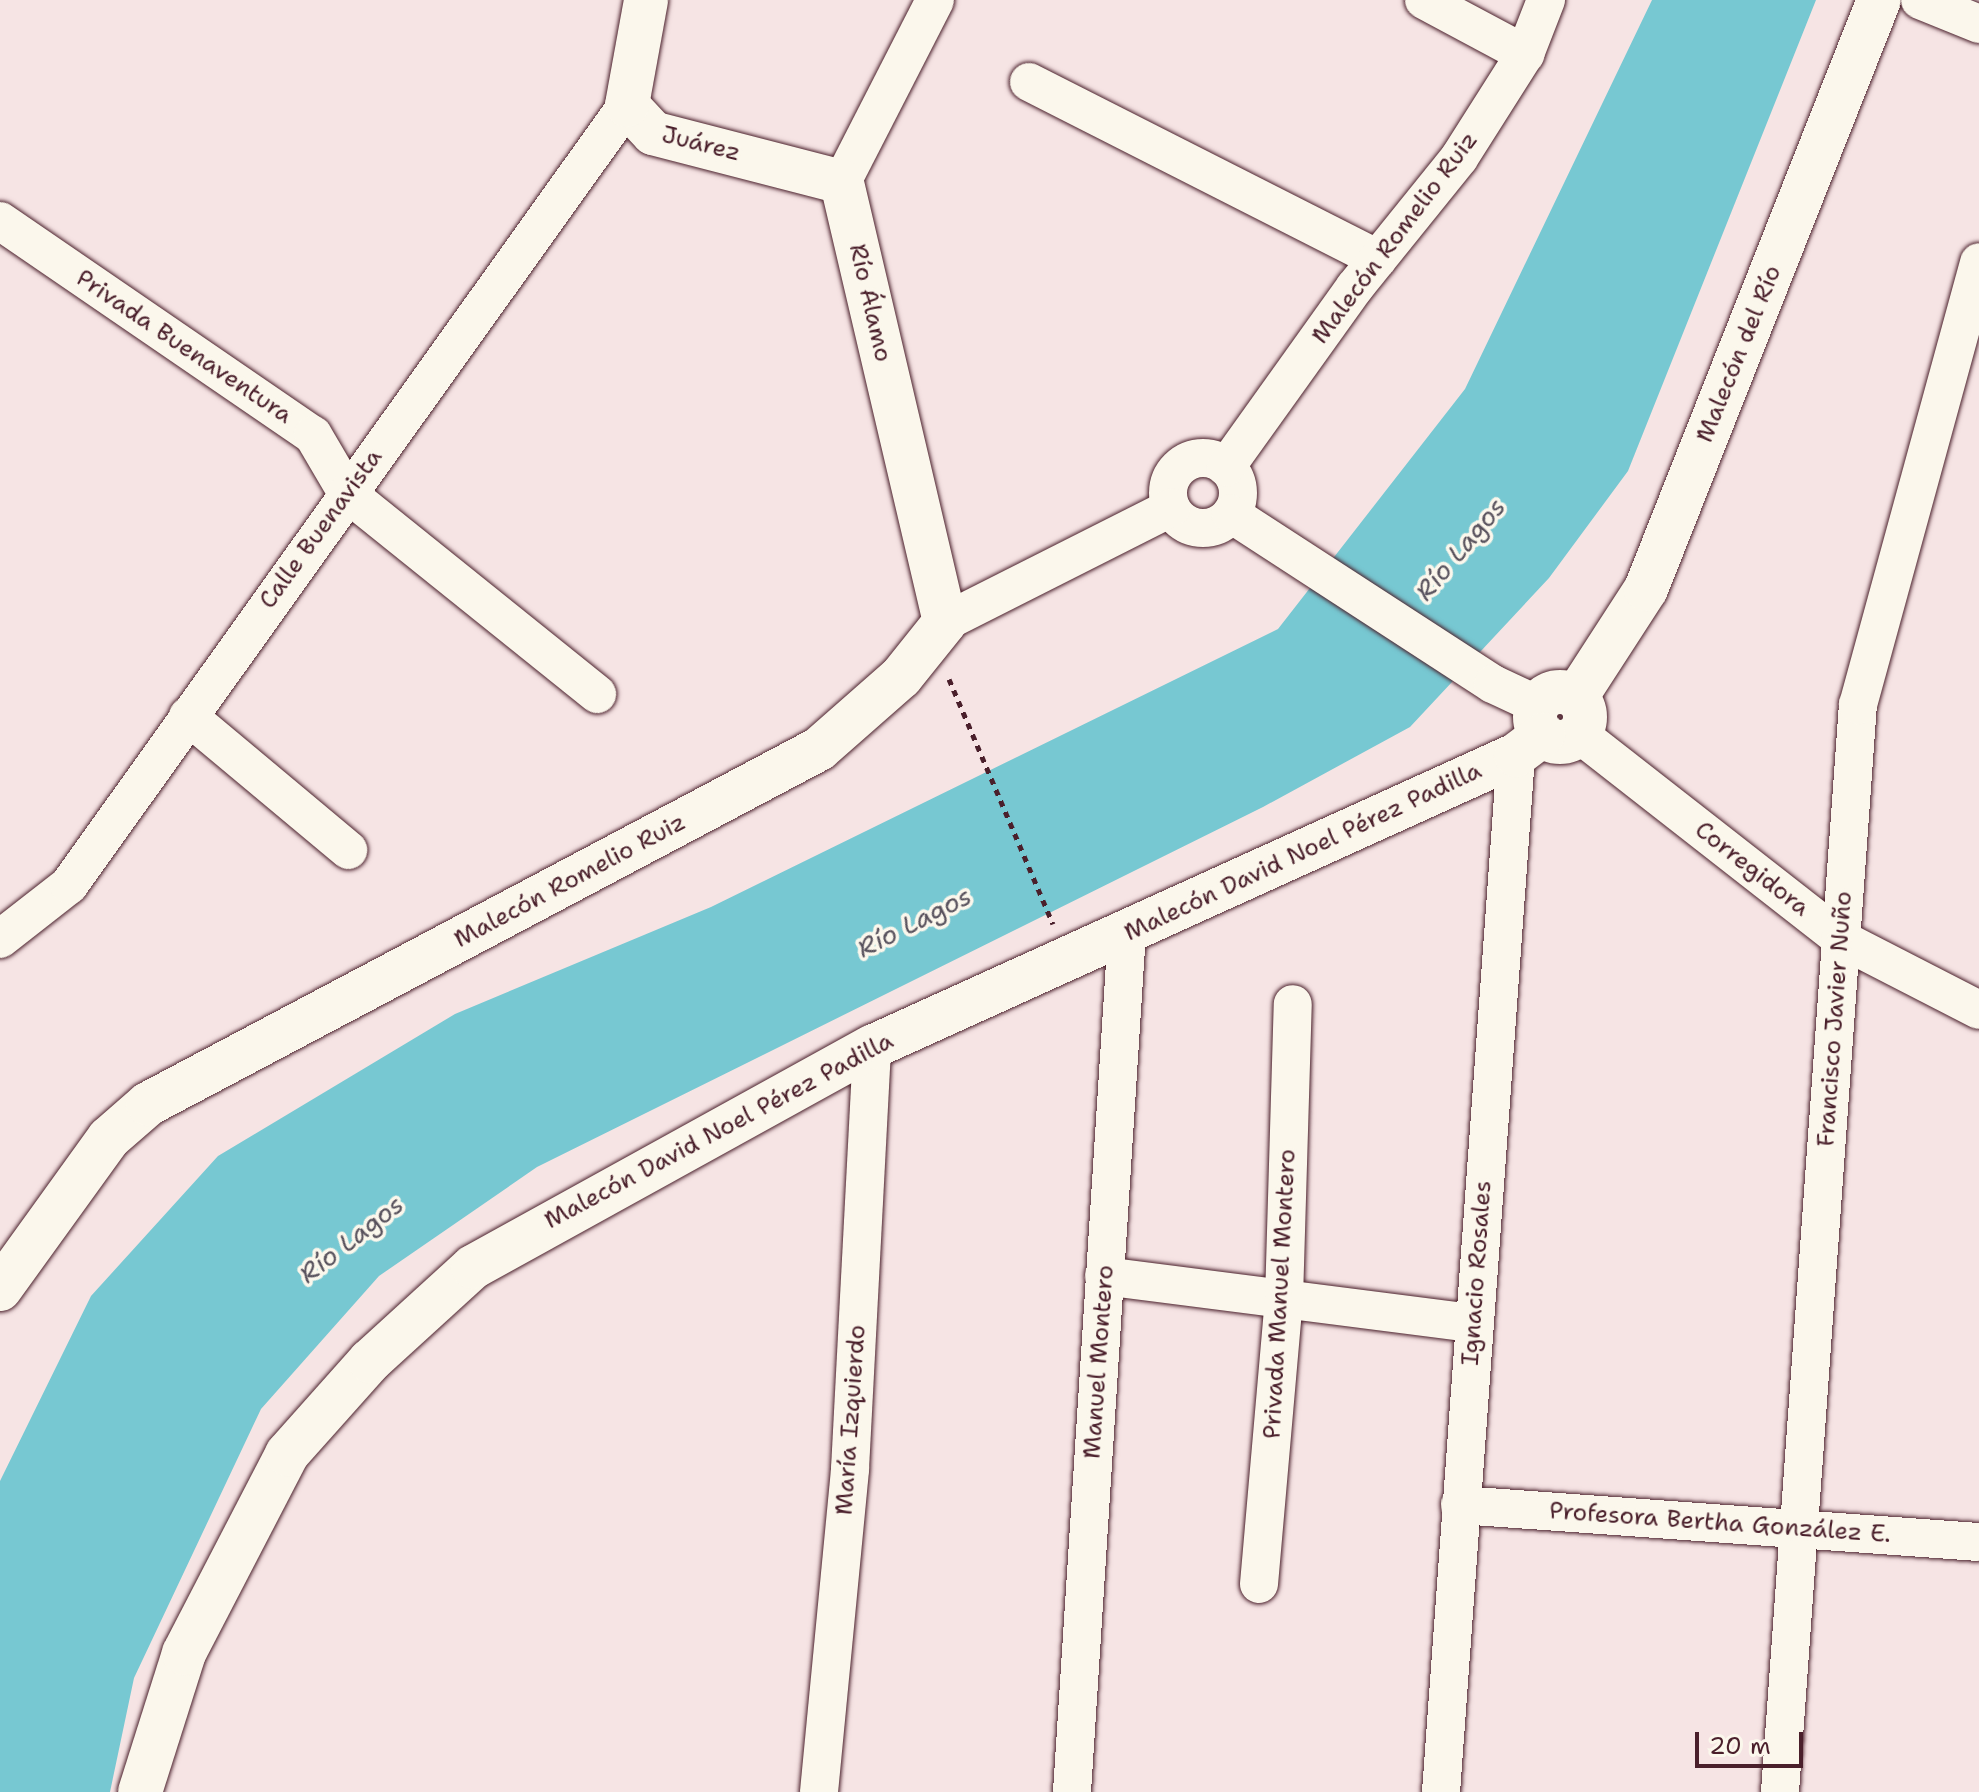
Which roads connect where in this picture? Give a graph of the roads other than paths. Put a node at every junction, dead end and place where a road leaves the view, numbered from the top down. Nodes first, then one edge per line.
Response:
1 (646, 0) edge
2 (935, 0) edge
3 (1424, 0) edge
4 (1546, 0) edge
5 (1879, 0) edge
6 (1920, 0) edge
7 (1979, 24) edge
8 (1525, 54) junction
9 (1029, 82) dead end
10 (627, 105) junction
11 (842, 182) junction
12 (0, 221) edge
13 (1378, 259) junction
14 (1979, 262) edge
15 (1226, 467) junction
16 (347, 493) junction
17 (1171, 508) junction
18 (1231, 514) junction
19 (945, 622) junction
20 (597, 694) dead end
21 (188, 716) junction
22 (1550, 725) junction
23 (348, 850) dead end
24 (1127, 932) junction
25 (0, 939) edge
26 (1841, 939) junction
27 (1293, 1004) dead end
28 (1979, 1010) edge
29 (872, 1047) junction
30 (1104, 1276) junction
31 (0, 1289) edge
32 (1284, 1299) junction
33 (1473, 1323) junction
34 (1460, 1505) junction
35 (1799, 1526) junction
36 (1979, 1542) edge
37 (1259, 1584) dead end
38 (140, 1792) edge
39 (819, 1792) edge
40 (1072, 1792) edge
41 (1441, 1792) edge
42 (1780, 1792) edge

1 - 10 street
2 - 11 street
3 - 8 street
4 - 8 street, Malecón Romelio Ruiz
5 - 22 street, Malecón del Río
6 - 7 street
8 - 13 street, Malecón Romelio Ruiz
9 - 13 street
10 - 11 street, Juárez
10 - 16 street, Calle Buenavista
11 - 19 street, Río Álamo
12 - 16 street, Privada Buenaventura
13 - 15 street, Malecón Romelio Ruiz
14 - 26 street, Francisco Javier Nuño
15 - 17 street
15 - 18 street
16 - 20 street
16 - 21 street, Calle Buenavista
17 - 18 street
17 - 19 street, Malecón Romelio Ruiz
18 - 22 street, Corregidora
19 - 31 street, Malecón Romelio Ruiz
21 - 23 street
21 - 25 street, Calle Buenavista
22 - 24 street, Malecón David Noel Pérez Padilla
22 - 26 street, Corregidora
22 - 33 street, Ignacio Rosales
24 - 29 street, Malecón David Noel Pérez Padilla
24 - 30 street, Manuel Montero
26 - 28 street, Corregidora
26 - 35 street, Francisco Javier Nuño
27 - 32 street, Privada Manuel Montero
29 - 38 street, Malecón David Noel Pérez Padilla
29 - 39 street, María Izquierdo
30 - 32 street
30 - 40 street, Manuel Montero
32 - 33 street
32 - 37 street, Privada Manuel Montero
33 - 34 street, Ignacio Rosales
34 - 35 street, Profesora Bertha González E.
34 - 41 street, Ignacio Rosales
35 - 36 street, Profesora Bertha González E.
35 - 42 street, Francisco Javier Nuño

